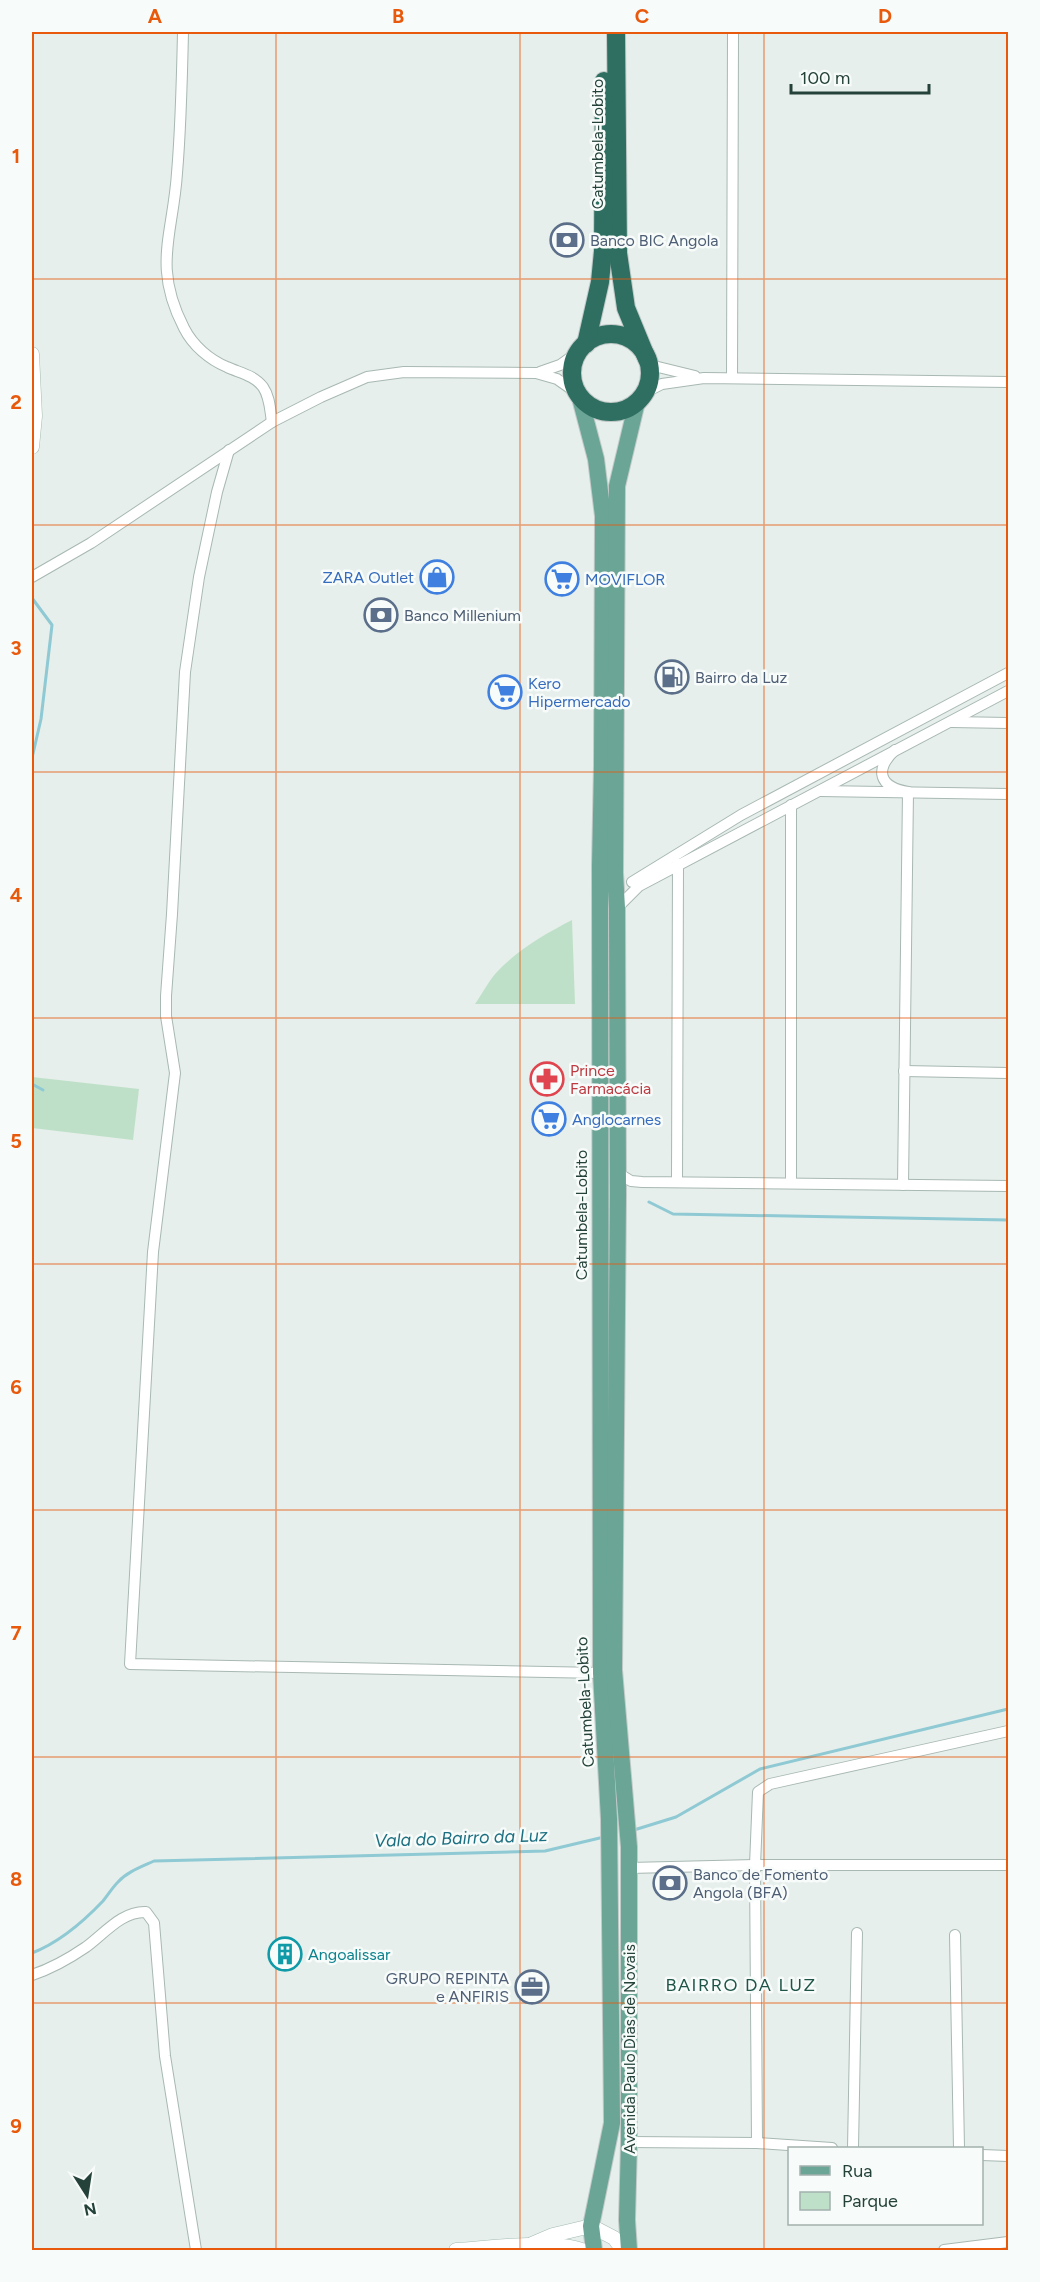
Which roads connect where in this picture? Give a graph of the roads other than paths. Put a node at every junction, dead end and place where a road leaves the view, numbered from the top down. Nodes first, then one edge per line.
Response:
1 (183, 32) edge
2 (604, 32) edge
3 (616, 32) edge
4 (733, 32) edge
5 (582, 348) junction
6 (32, 354) edge
7 (648, 362) junction
8 (536, 373) junction
9 (704, 378) junction
10 (732, 378) junction
11 (1008, 382) edge
12 (579, 395) junction
13 (641, 397) junction
14 (272, 422) junction
15 (32, 447) edge
16 (229, 450) junction
17 (32, 577) edge
18 (1008, 673) edge
19 (1008, 691) edge
20 (948, 722) junction
21 (1008, 723) edge
22 (896, 750) junction
23 (819, 791) junction
24 (908, 792) junction
25 (1008, 794) edge
26 (791, 805) junction
27 (678, 864) junction
28 (615, 877) junction
29 (632, 882) junction
30 (646, 882) junction
31 (617, 908) junction
32 (904, 1071) junction
33 (1008, 1074) edge
34 (618, 1173) junction
35 (642, 1182) junction
36 (677, 1182) junction
37 (791, 1183) junction
38 (903, 1185) junction
39 (1008, 1186) edge
40 (618, 1194) junction
41 (601, 1673) junction
42 (1008, 1731) edge
43 (629, 1847) joint
44 (609, 1850) joint
45 (755, 1865) junction
46 (1008, 1865) edge
47 (629, 1868) junction
48 (856, 1934) dead end
49 (955, 1935) dead end
50 (32, 1975) edge
51 (629, 2142) junction
52 (757, 2143) junction
53 (817, 2147) edge
54 (853, 2147) edge
55 (959, 2147) edge
56 (983, 2155) edge
57 (1008, 2156) edge
58 (591, 2226) junction
59 (1008, 2242) edge
60 (527, 2246) junction
61 (196, 2250) edge
62 (456, 2250) edge
63 (582, 2250) edge
64 (594, 2250) edge
65 (623, 2250) edge
66 (629, 2250) edge
67 (944, 2250) edge

1 - 14 street
2 - 5 highway, Catumbela-Lobito
3 - 7 highway, Catumbela-Lobito
4 - 10 street
5 - 7 highway
5 - 8 street
5 - 12 highway
6 - 15 street
7 - 9 street
7 - 13 highway
8 - 12 street
8 - 14 street
9 - 10 street
9 - 13 street
10 - 11 street
12 - 13 highway
12 - 41 main road, Catumbela-Lobito
13 - 28 main road, Catumbela-Lobito
14 - 16 street
16 - 17 street
16 - 41 street
18 - 29 street
19 - 20 street
20 - 21 street
20 - 22 street
22 - 23 street
22 - 24 street
23 - 24 street
23 - 26 street
24 - 25 street
24 - 32 street
26 - 27 street
26 - 37 street
27 - 30 street
27 - 36 street
28 - 29 street
28 - 31 main road, Catumbela-Lobito
29 - 30 street
30 - 31 street
31 - 34 main road, Catumbela-Lobito
32 - 33 street
32 - 38 street
34 - 35 street
34 - 40 main road, Catumbela-Lobito
35 - 36 street
35 - 40 street
36 - 37 street
37 - 38 street
38 - 39 street
40 - 43 main road, Catumbela-Lobito
41 - 44 main road, Catumbela-Lobito
42 - 45 street
43 - 47 main road, Avenida Paulo Dias de Novais
44 - 58 main road, Avenida Paulo Dias de Novais
45 - 46 street
45 - 47 street
45 - 52 street
47 - 51 main road, Avenida Paulo Dias de Novais
48 - 54 street
49 - 55 street
50 - 61 street
51 - 52 street
51 - 66 main road, Avenida Paulo Dias de Novais
52 - 53 street
56 - 57 street
58 - 60 street
58 - 64 main road, Avenida Paulo Dias de Novais
58 - 65 street
59 - 67 street
60 - 62 street
60 - 63 street

